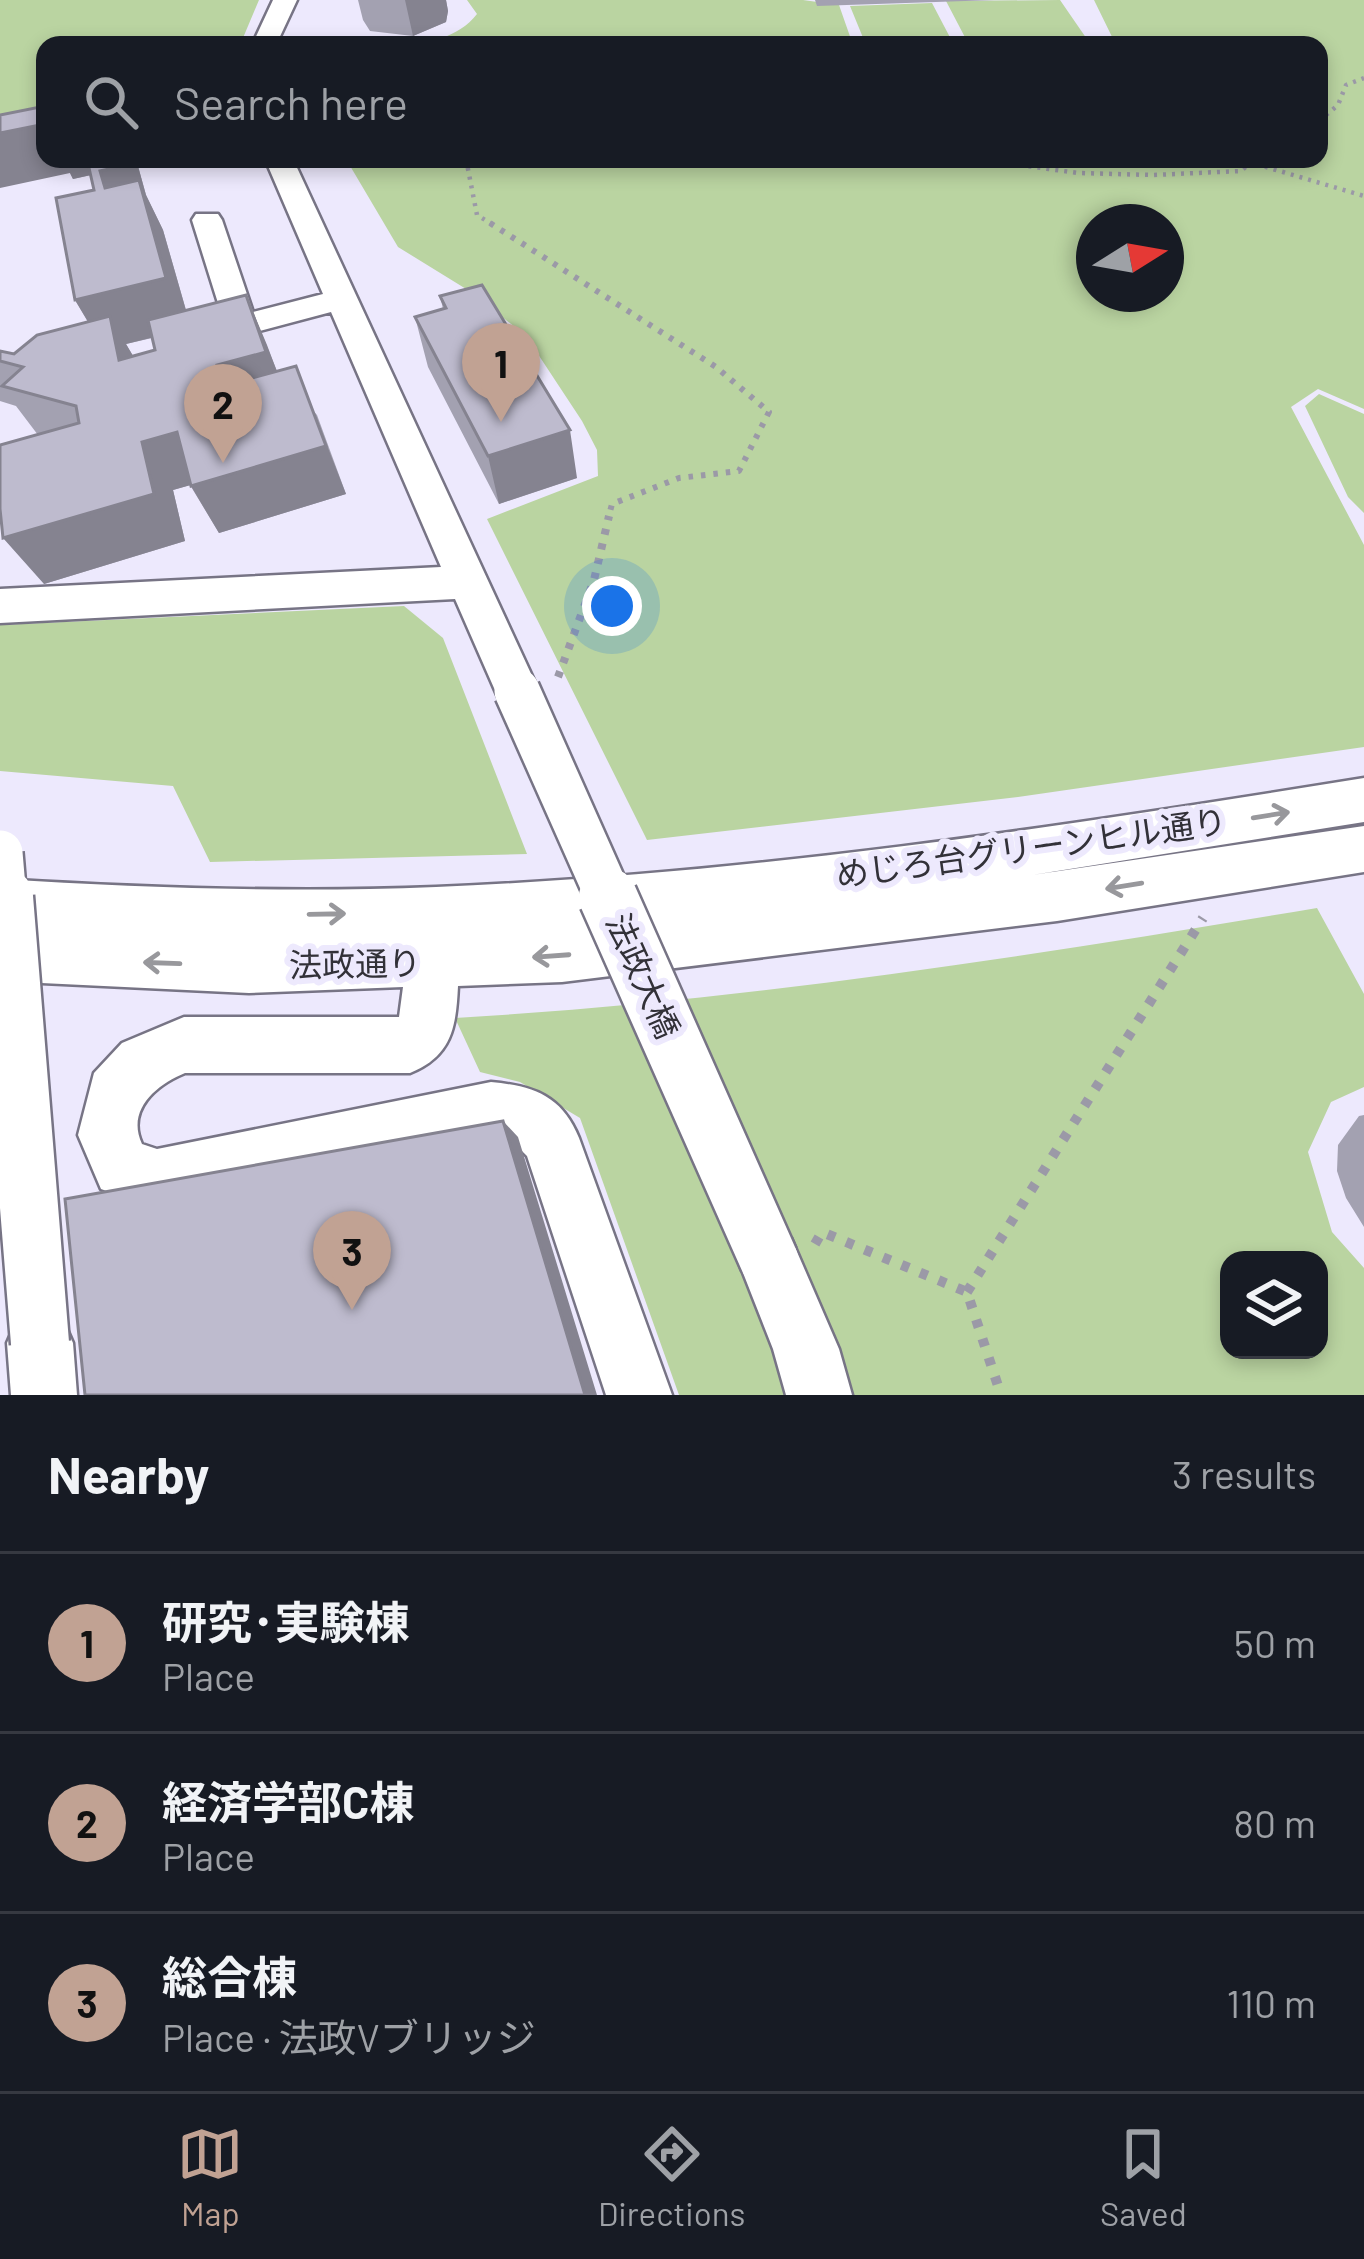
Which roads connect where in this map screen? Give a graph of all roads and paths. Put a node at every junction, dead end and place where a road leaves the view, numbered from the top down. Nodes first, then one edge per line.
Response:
1 (285, 0) edge
2 (267, 36) edge
3 (1364, 77) edge
4 (1328, 114) edge
5 (283, 168) edge
6 (468, 168) edge
7 (1042, 168) edge
8 (1244, 168) edge
9 (1275, 168) edge
10 (1364, 196) edge
11 (207, 220) dead end
12 (341, 299) junction
13 (241, 325) junction
14 (197, 337) edge
15 (468, 582) junction
16 (0, 605) edge
17 (537, 684) junction
18 (1364, 800) edge
19 (1364, 849) edge
20 (0, 853) edge
21 (0, 904) edge
22 (1205, 914) dead end
23 (704, 916) junction
24 (0, 956) edge
25 (432, 963) junction
26 (792, 1253) junction
27 (967, 1292) junction
28 (42, 1369) edge
29 (639, 1395) edge
30 (819, 1395) edge
31 (1001, 1395) edge

1 - 2 street
3 - 4 path
5 - 12 street, 法政大橋
6 - 17 path
7 - 8 path
9 - 10 path
11 - 13 street
12 - 13 street
12 - 15 street, 法政大橋
13 - 14 street
15 - 16 street
15 - 17 street, 法政大橋
17 - 26 street, 法政大橋, bridge
23 -> 18 street, めじろ台グリーンヒル通り
19 -> 23 street, めじろ台グリーンヒル通り
20 - 28 street, bridge
21 -> 23 street, 法政通り
22 - 27 path
23 -> 25 street, 法政通り
25 -> 24 street, 法政通り
25 - 29 street
26 - 27 path
26 - 30 street, 法政大橋
27 - 31 path

